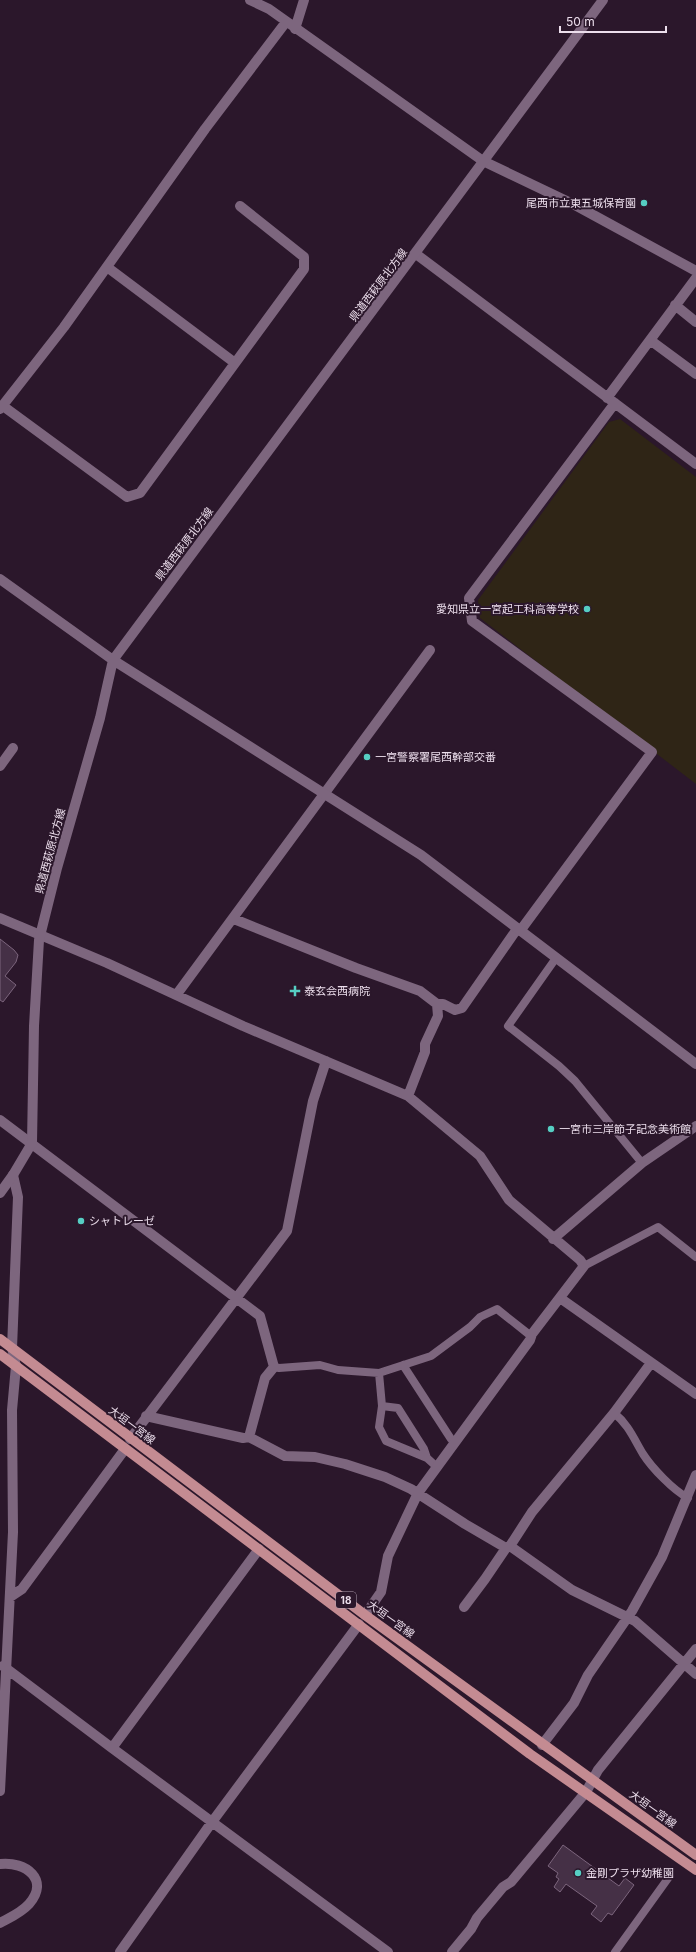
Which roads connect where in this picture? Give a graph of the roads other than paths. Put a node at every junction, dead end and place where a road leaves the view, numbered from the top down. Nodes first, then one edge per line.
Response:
1 (250, 0) edge
2 (304, 0) edge
3 (603, 0) edge
4 (286, 22) junction
5 (295, 29) junction
6 (483, 162) junction
7 (240, 206) dead end
8 (416, 254) junction
9 (107, 266) junction
10 (696, 271) edge
11 (696, 278) edge
12 (675, 306) junction
13 (696, 322) edge
14 (650, 340) junction
15 (235, 363) junction
16 (696, 374) edge
17 (611, 400) junction
18 (1, 407) edge
19 (696, 464) edge
20 (0, 579) edge
21 (430, 650) dead end
22 (113, 660) junction
23 (13, 748) dead end
24 (0, 766) edge
25 (324, 793) junction
26 (0, 918) edge
27 (234, 919) junction
28 (518, 930) junction
29 (40, 934) junction
30 (556, 958) junction
31 (177, 994) junction
32 (437, 1004) junction
33 (326, 1061) junction
34 (696, 1064) edge
35 (408, 1096) junction
36 (0, 1120) edge
37 (696, 1126) edge
38 (32, 1143) junction
39 (642, 1163) junction
40 (13, 1175) junction
41 (0, 1193) edge
42 (553, 1239) junction
43 (696, 1257) edge
44 (584, 1266) junction
45 (235, 1297) junction
46 (560, 1298) junction
47 (532, 1336) junction
48 (0, 1339) edge
49 (12, 1348) junction
50 (0, 1354) edge
51 (651, 1363) junction
52 (404, 1365) junction
53 (16, 1366) junction
54 (274, 1367) junction
55 (379, 1373) junction
56 (696, 1394) edge
57 (382, 1406) junction
58 (614, 1413) junction
59 (146, 1416) junction
60 (249, 1437) junction
61 (130, 1439) junction
62 (455, 1443) junction
63 (125, 1449) junction
64 (427, 1458) junction
65 (437, 1467) junction
66 (696, 1475) edge
67 (418, 1493) junction
68 (688, 1498) junction
69 (508, 1547) junction
70 (259, 1549) junction
71 (10, 1597) junction
72 (464, 1607) dead end
73 (365, 1615) junction
74 (627, 1618) junction
75 (359, 1624) junction
76 (696, 1649) edge
77 (684, 1664) junction
78 (3, 1666) edge
79 (696, 1674) edge
80 (542, 1745) junction
81 (112, 1748) junction
82 (592, 1780) junction
83 (0, 1791) edge
84 (586, 1792) junction
85 (212, 1822) junction
86 (696, 1855) edge
87 (0, 1864) edge
88 (696, 1870) edge
89 (668, 1877) dead end
90 (0, 1923) edge
91 (120, 1952) edge
92 (388, 1952) edge
93 (452, 1952) edge
94 (615, 1952) edge

1 - 4 street
2 - 5 street
3 - 6 street, 県道西萩原北方線
4 - 5 street
4 - 9 street
5 - 6 street
6 - 8 street, 県道西萩原北方線
6 - 10 street
7 - 15 street
8 - 17 street
8 - 22 street, 県道西萩原北方線
9 - 15 street
9 - 18 street
11 - 12 street
12 - 13 street
12 - 14 street
14 - 16 street
14 - 17 street
15 - 18 street
17 - 19 street
17 - 28 street
20 - 22 street
21 - 25 street
22 - 25 street
22 - 29 street, 県道西萩原北方線
23 - 24 street
25 - 27 street
25 - 28 street
26 - 29 street
27 - 31 street
27 - 32 street
28 - 30 street
28 - 32 street
29 - 31 street
29 - 38 street, 県道西萩原北方線
30 - 34 street
30 - 39 lane
31 - 33 street
32 - 35 street
33 - 35 street
33 - 45 street
35 - 42 street
36 - 38 street
37 - 39 street
38 - 40 street, 県道西萩原北方線
38 - 45 street
39 - 42 street
40 - 41 street, 県道西萩原北方線
40 - 49 street
42 - 44 street
43 - 44 lane
44 - 46 street
45 - 54 street
45 - 59 street
46 - 47 street
46 - 51 street
47 - 52 lane
47 - 62 street
48 - 49 main road, 大垣一宮線 / 18
49 - 53 street
49 - 61 main road, 大垣一宮線 / 18
50 - 53 main road, 大垣一宮線 / 18
51 - 56 street
51 - 58 street
52 - 55 lane
52 - 62 lane
53 - 63 main road, 大垣一宮線 / 18
53 - 71 street
54 - 55 lane
54 - 60 street
55 - 57 lane
57 - 64 lane
57 - 64 lane
58 - 68 lane
58 - 69 street
59 - 60 street
59 - 61 street
60 - 67 street
61 - 73 main road, 大垣一宮線 / 18
62 - 65 street
63 - 70 main road, 大垣一宮線 / 18
63 - 71 street
64 - 65 lane
65 - 67 street
66 - 68 street
67 - 69 street
67 - 73 street
68 - 74 street
69 - 72 street
69 - 74 street
70 - 75 main road, 大垣一宮線 / 18
70 - 81 street
71 - 78 street
73 - 80 main road, 大垣一宮線 / 18
74 - 77 street
74 - 80 street
75 - 84 main road, 大垣一宮線 / 18
75 - 85 street
76 - 77 street
77 - 79 street
77 - 82 street
78 - 81 street
78 - 83 street
80 - 82 main road, 大垣一宮線 / 18
81 - 85 street
82 - 84 street
82 - 86 main road, 大垣一宮線 / 18
84 - 88 main road, 大垣一宮線 / 18
84 - 93 street
85 - 91 street
85 - 92 street
87 - 90 street
89 - 94 lane

